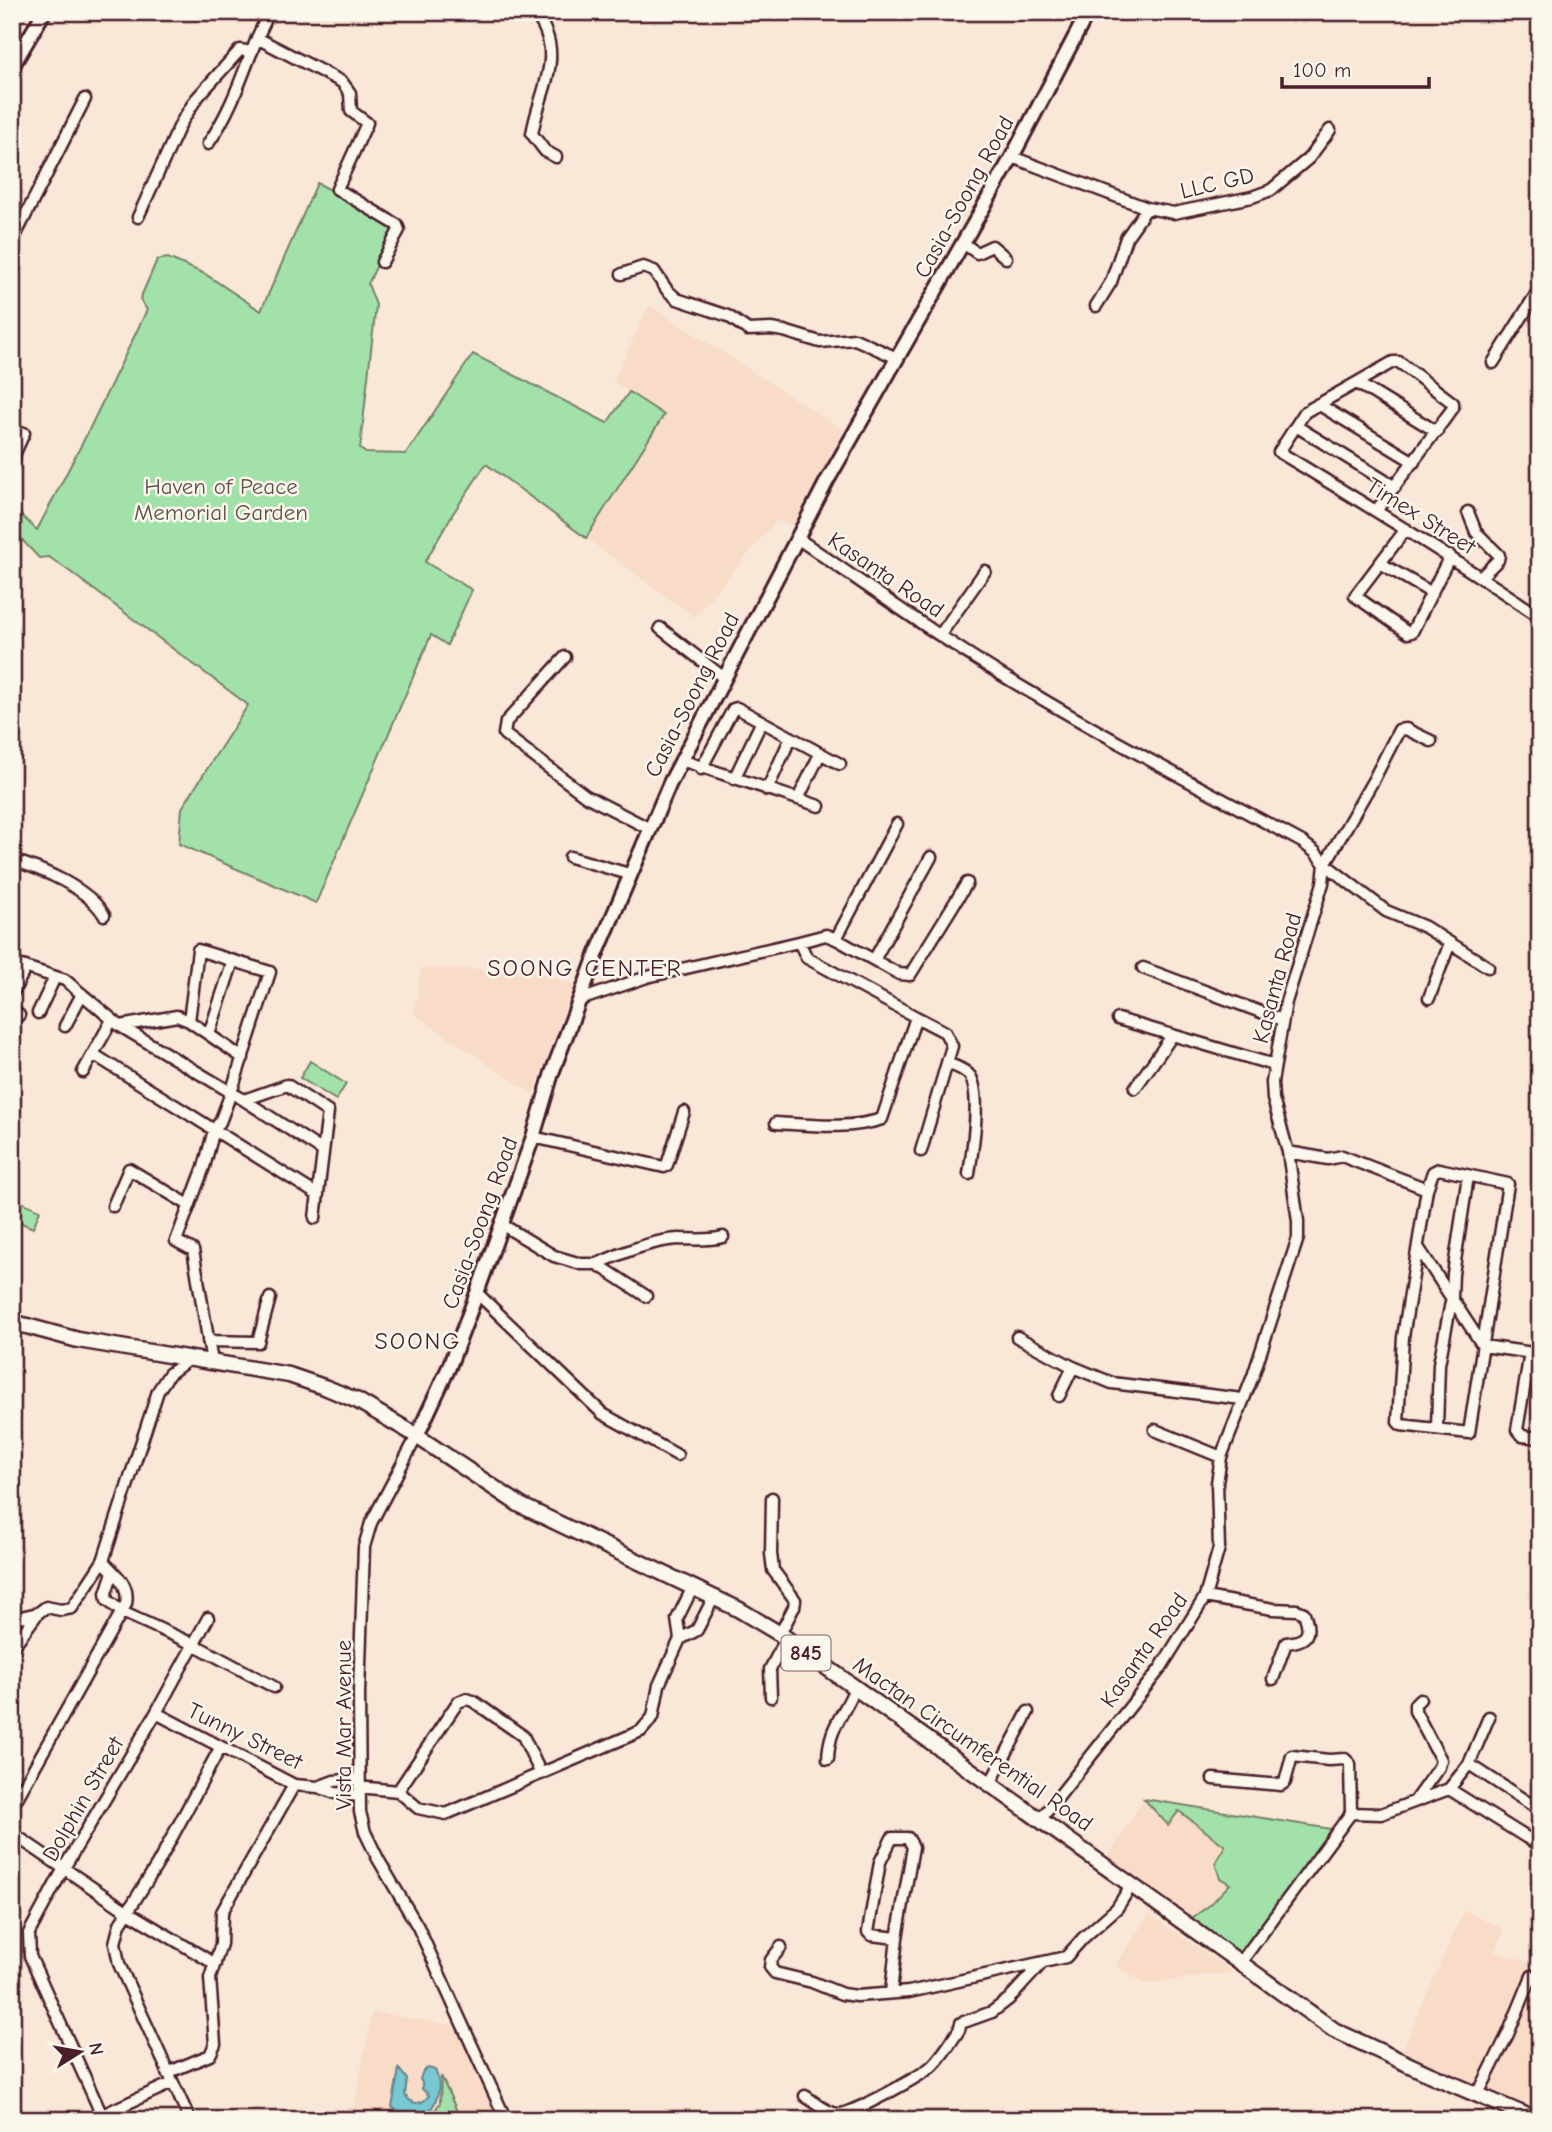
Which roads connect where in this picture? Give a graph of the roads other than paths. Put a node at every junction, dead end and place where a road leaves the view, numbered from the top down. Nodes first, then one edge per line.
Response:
1 (44, 12) edge
2 (266, 12) edge
3 (534, 12) edge
4 (1088, 12) edge
5 (257, 38) junction
6 (16, 48) edge
7 (251, 52) junction
8 (12, 67) edge
9 (85, 99) dead end
10 (1330, 131) dead end
11 (208, 145) dead end
12 (556, 157) dead end
13 (1012, 157) junction
14 (1147, 208) junction
15 (138, 217) dead end
16 (12, 242) edge
17 (963, 243) junction
18 (1006, 258) dead end
19 (382, 262) dead end
20 (622, 274) dead end
21 (1540, 288) edge
22 (1097, 306) dead end
23 (897, 358) junction
24 (1493, 363) dead end
25 (1357, 383) junction
26 (1318, 404) junction
27 (1296, 426) junction
28 (1437, 432) junction
29 (24, 433) dead end
30 (1414, 462) junction
31 (12, 466) edge
32 (1395, 487) junction
33 (1376, 511) junction
34 (1468, 512) dead end
35 (1406, 529) junction
36 (797, 538) junction
37 (1450, 556) junction
38 (1380, 563) junction
39 (985, 571) dead end
40 (1481, 577) junction
41 (1432, 593) junction
42 (1540, 617) edge
43 (660, 628) dead end
44 (940, 635) junction
45 (565, 657) dead end
46 (724, 678) junction
47 (762, 721) junction
48 (791, 737) junction
49 (1431, 741) dead end
50 (820, 754) junction
51 (681, 761) junction
52 (840, 764) dead end
53 (701, 768) junction
54 (734, 779) junction
55 (767, 790) junction
56 (798, 799) junction
57 (819, 806) dead end
58 (897, 824) dead end
59 (650, 829) junction
60 (570, 857) dead end
61 (931, 857) dead end
62 (12, 860) edge
63 (1325, 864) junction
64 (629, 874) junction
65 (967, 883) dead end
66 (104, 915) dead end
67 (836, 939) junction
68 (799, 942) junction
69 (1450, 943) junction
70 (874, 960) junction
71 (233, 961) junction
72 (12, 963) edge
73 (26, 967) junction
74 (1488, 967) dead end
75 (1143, 968) dead end
76 (55, 977) junction
77 (12, 994) edge
78 (82, 994) junction
79 (1429, 998) dead end
80 (580, 1000) junction
81 (38, 1013) dead end
82 (916, 1017) junction
83 (1118, 1019) dead end
84 (1282, 1020) junction
85 (189, 1021) junction
86 (116, 1023) junction
87 (65, 1026) dead end
88 (209, 1034) junction
89 (1172, 1036) junction
90 (93, 1054) junction
91 (243, 1058) junction
92 (947, 1063) junction
93 (1274, 1065) junction
94 (83, 1072) dead end
95 (1135, 1088) dead end
96 (231, 1093) junction
97 (244, 1100) junction
98 (684, 1112) dead end
99 (776, 1123) dead end
100 (214, 1130) junction
101 (533, 1136) junction
102 (323, 1151) junction
103 (922, 1151) dead end
104 (1288, 1152) junction
105 (969, 1174) dead end
106 (1468, 1176) junction
107 (1427, 1189) junction
108 (318, 1195) junction
109 (189, 1205) junction
110 (113, 1206) dead end
111 (315, 1217) dead end
112 (501, 1224) junction
113 (723, 1237) dead end
114 (1418, 1247) junction
115 (597, 1264) junction
116 (477, 1293) junction
117 (646, 1296) dead end
118 (1452, 1297) junction
119 (270, 1298) dead end
120 (12, 1322) edge
121 (1017, 1337) dead end
122 (208, 1341) junction
123 (1483, 1346) junction
124 (1535, 1353) edge
125 (189, 1359) junction
126 (212, 1362) junction
127 (1073, 1367) junction
128 (1059, 1396) dead end
129 (1242, 1399) junction
130 (1437, 1428) junction
131 (1155, 1430) dead end
132 (417, 1436) junction
133 (1540, 1438) edge
134 (677, 1455) dead end
135 (1221, 1457) junction
136 (772, 1498) dead end
137 (103, 1561) junction
138 (113, 1572) junction
139 (693, 1587) junction
140 (714, 1597) junction
141 (1205, 1597) junction
142 (38, 1612) junction
143 (122, 1612) junction
144 (208, 1618) dead end
145 (12, 1619) edge
146 (783, 1637) junction
147 (680, 1639) junction
148 (193, 1644) junction
149 (12, 1648) edge
150 (1273, 1679) dead end
151 (274, 1687) dead end
152 (855, 1688) junction
153 (771, 1697) dead end
154 (1420, 1699) dead end
155 (156, 1713) junction
156 (1028, 1713) dead end
157 (1489, 1717) dead end
158 (220, 1748) junction
159 (828, 1759) dead end
160 (1469, 1764) junction
161 (541, 1773) junction
162 (1213, 1779) dead end
163 (990, 1784) junction
164 (294, 1785) junction
165 (318, 1787) junction
166 (359, 1787) junction
167 (1449, 1789) junction
168 (398, 1791) junction
169 (1416, 1799) junction
170 (12, 1807) edge
171 (1535, 1807) dead end
172 (1351, 1813) junction
173 (1040, 1820) junction
174 (12, 1833) edge
175 (1540, 1846) edge
176 (64, 1868) junction
177 (1132, 1884) junction
178 (128, 1912) junction
179 (897, 1938) junction
180 (781, 1947) dead end
181 (1241, 1962) junction
182 (1042, 1963) junction
183 (215, 1964) junction
184 (1532, 1976) dead end
185 (891, 1992) junction
186 (169, 2078) junction
187 (1478, 2094) junction
188 (806, 2096) dead end
189 (12, 2105) edge
190 (103, 2118) edge
191 (19, 2120) edge
192 (190, 2120) edge
193 (506, 2120) edge
194 (1537, 2120) edge

1 - 6 street
2 - 5 street
3 - 12 street
4 - 13 street, Casia-Soong Road
5 - 7 street
5 - 19 street
6 - 8 street
7 - 11 street
7 - 15 street
9 - 16 street
10 - 14 street, LLC GD
13 - 14 street, LLC GD
13 - 17 street, Casia-Soong Road
14 - 22 street
17 - 18 street
17 - 23 street, Casia-Soong Road
20 - 23 street
21 - 24 street
23 - 36 street, Casia-Soong Road
25 - 26 street
25 - 28 street
25 - 28 street
26 - 27 street
26 - 30 street
27 - 32 street
27 - 33 street, Timex Street
28 - 30 street
29 - 31 street
30 - 32 street
32 - 33 street
33 - 35 street, Timex Street
34 - 40 street
35 - 37 street, Timex Street
35 - 38 street
36 - 44 street, Kasanta Road
36 - 46 street, Casia-Soong Road
37 - 40 street, Timex Street
37 - 41 street
38 - 41 street
38 - 41 street
39 - 44 street
40 - 42 street, Timex Street
43 - 46 street
44 - 63 street, Kasanta Road
45 - 59 street
46 - 51 street, Casia-Soong Road
47 - 48 street
47 - 53 street
47 - 54 street
48 - 50 street
48 - 55 street
49 - 63 street
50 - 52 street
50 - 56 street
51 - 53 street
51 - 59 street, Casia-Soong Road
53 - 54 street
54 - 55 street
55 - 56 street
56 - 57 street
58 - 67 street
59 - 64 street, Casia-Soong Road
60 - 64 street
61 - 70 street
62 - 66 street
63 - 69 street
63 - 84 street, Kasanta Road
64 - 80 street, Casia-Soong Road
65 - 70 street
67 - 68 street
67 - 70 street
68 - 80 street
68 - 82 street
69 - 74 street
69 - 79 street
71 - 85 street
71 - 88 street
71 - 91 street
72 - 73 street
73 - 76 street
73 - 77 street
75 - 84 street
76 - 78 street
76 - 81 street
78 - 86 street
78 - 87 street
80 - 101 street, Casia-Soong Road
82 - 92 street
82 - 99 street
83 - 89 street
84 - 93 street, Kasanta Road
85 - 86 street
85 - 88 street
86 - 90 street
86 - 96 street
88 - 91 street
89 - 93 street
89 - 95 street
90 - 94 street
90 - 100 street
91 - 96 street
92 - 103 street
92 - 105 street
93 - 104 street, Kasanta Road
96 - 97 street
96 - 100 street
97 - 102 street
97 - 102 street
98 - 101 street
100 - 108 street
100 - 109 street
101 - 112 street, Casia-Soong Road
102 - 108 street
104 - 107 street
104 - 129 street, Kasanta Road
106 - 107 street
106 - 118 street
106 - 123 street
107 - 114 street
108 - 111 street
109 - 110 street
109 - 122 street
112 - 115 street
112 - 116 street, Casia-Soong Road
113 - 115 street
114 - 118 street
114 - 130 street
115 - 117 street
116 - 132 street, Casia-Soong Road
116 - 134 street
118 - 123 street
118 - 130 street
119 - 122 street
120 - 125 main road, Mactan Circumferential Road / 845
121 - 127 street
122 - 126 street
123 - 124 street
123 - 130 street
124 - 133 street
125 - 126 main road, Mactan Circumferential Road / 845
125 - 137 street
126 - 132 main road, Mactan Circumferential Road / 845
127 - 128 street
127 - 129 street
129 - 135 street, Kasanta Road
131 - 135 street
132 - 139 main road, Mactan Circumferential Road / 845
132 - 166 street, Vista Mar Avenue
135 - 141 street, Kasanta Road
136 - 146 street
137 - 138 street
137 - 142 street
138 - 143 street
138 - 143 street
139 - 140 main road, Mactan Circumferential Road / 845
139 - 147 street
140 - 146 main road, Mactan Circumferential Road / 845
140 - 147 street
141 - 150 street
141 - 173 street, Kasanta Road
142 - 145 street
142 - 149 street
143 - 148 street
143 - 170 street
144 - 148 street, Dolphin Street
146 - 152 main road, Mactan Circumferential Road / 845
146 - 153 street
147 - 161 street
148 - 151 street
148 - 155 street, Dolphin Street
152 - 159 street
152 - 163 main road, Mactan Circumferential Road / 845
154 - 169 street
155 - 158 street, Tunny Street
155 - 176 street, Dolphin Street
156 - 163 street
157 - 160 street
158 - 164 street, Tunny Street
158 - 178 street
160 - 167 street
160 - 171 street
161 - 168 street
161 - 168 street
162 - 172 street
163 - 173 main road, Mactan Circumferential Road / 845
164 - 165 street, Tunny Street
164 - 183 street
165 - 166 street, Tunny Street
165 - 166 street, Tunny Street
166 - 168 street
166 - 193 street, Vista Mar Avenue
167 - 169 street
167 - 175 street
169 - 172 street
172 - 181 street
173 - 177 main road, Mactan Circumferential Road / 845
174 - 176 street
176 - 178 street
176 - 190 street, Dolphin Street
177 - 181 main road, Mactan Circumferential Road / 845
177 - 182 street
178 - 183 street
178 - 186 street
179 - 179 street
179 - 185 street
180 - 185 street
181 - 187 main road, Mactan Circumferential Road / 845
182 - 185 street
182 - 188 street
183 - 186 street
184 - 187 street
186 - 190 street
186 - 192 street
187 - 194 main road, Mactan Circumferential Road / 845
189 - 191 street

